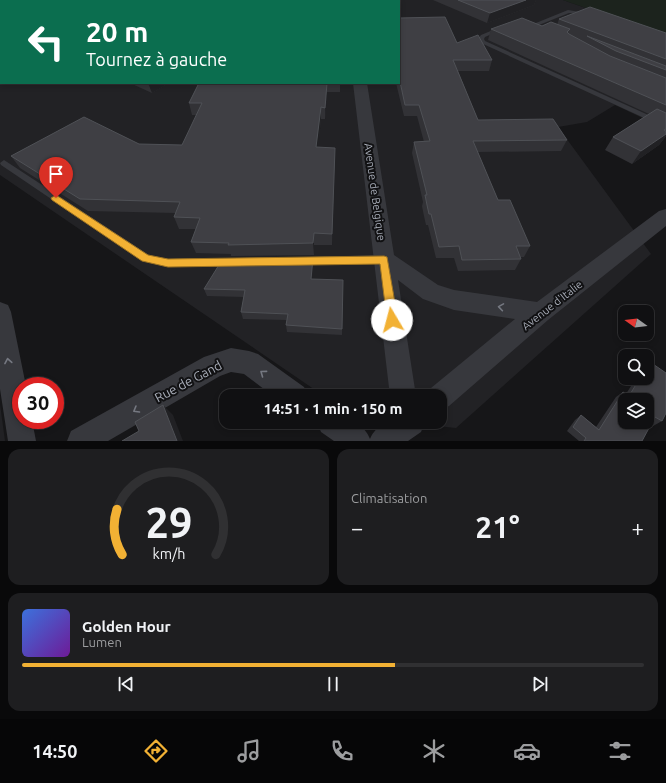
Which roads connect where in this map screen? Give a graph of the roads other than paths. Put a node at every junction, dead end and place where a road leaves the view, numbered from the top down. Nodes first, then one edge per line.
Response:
1 (597, 16) edge
2 (504, 28) edge
3 (549, 33) edge
4 (360, 84) edge
5 (666, 126) edge
6 (4, 163) dead end
7 (666, 216) edge
8 (384, 260) junction
9 (288, 261) edge
10 (240, 262) edge
11 (0, 312) edge
12 (540, 313) junction
13 (285, 389) edge
14 (402, 389) edge
15 (447, 392) edge
16 (341, 429) edge
17 (407, 429) edge
18 (22, 441) edge
19 (81, 441) edge
20 (357, 441) edge
21 (384, 441) edge

1 - 3 lane
2 - 5 lane
4 - 8 street, Avenue de Belgique
6 - 10 lane
7 - 12 street, Avenue d'Italie
8 - 9 lane
12 -> 8 street
8 - 14 street, Avenue de Belgique
18 -> 11 street
12 - 15 street, Avenue d'Italie
13 -> 19 street, Rue de Gand
16 - 20 street
17 - 21 street

